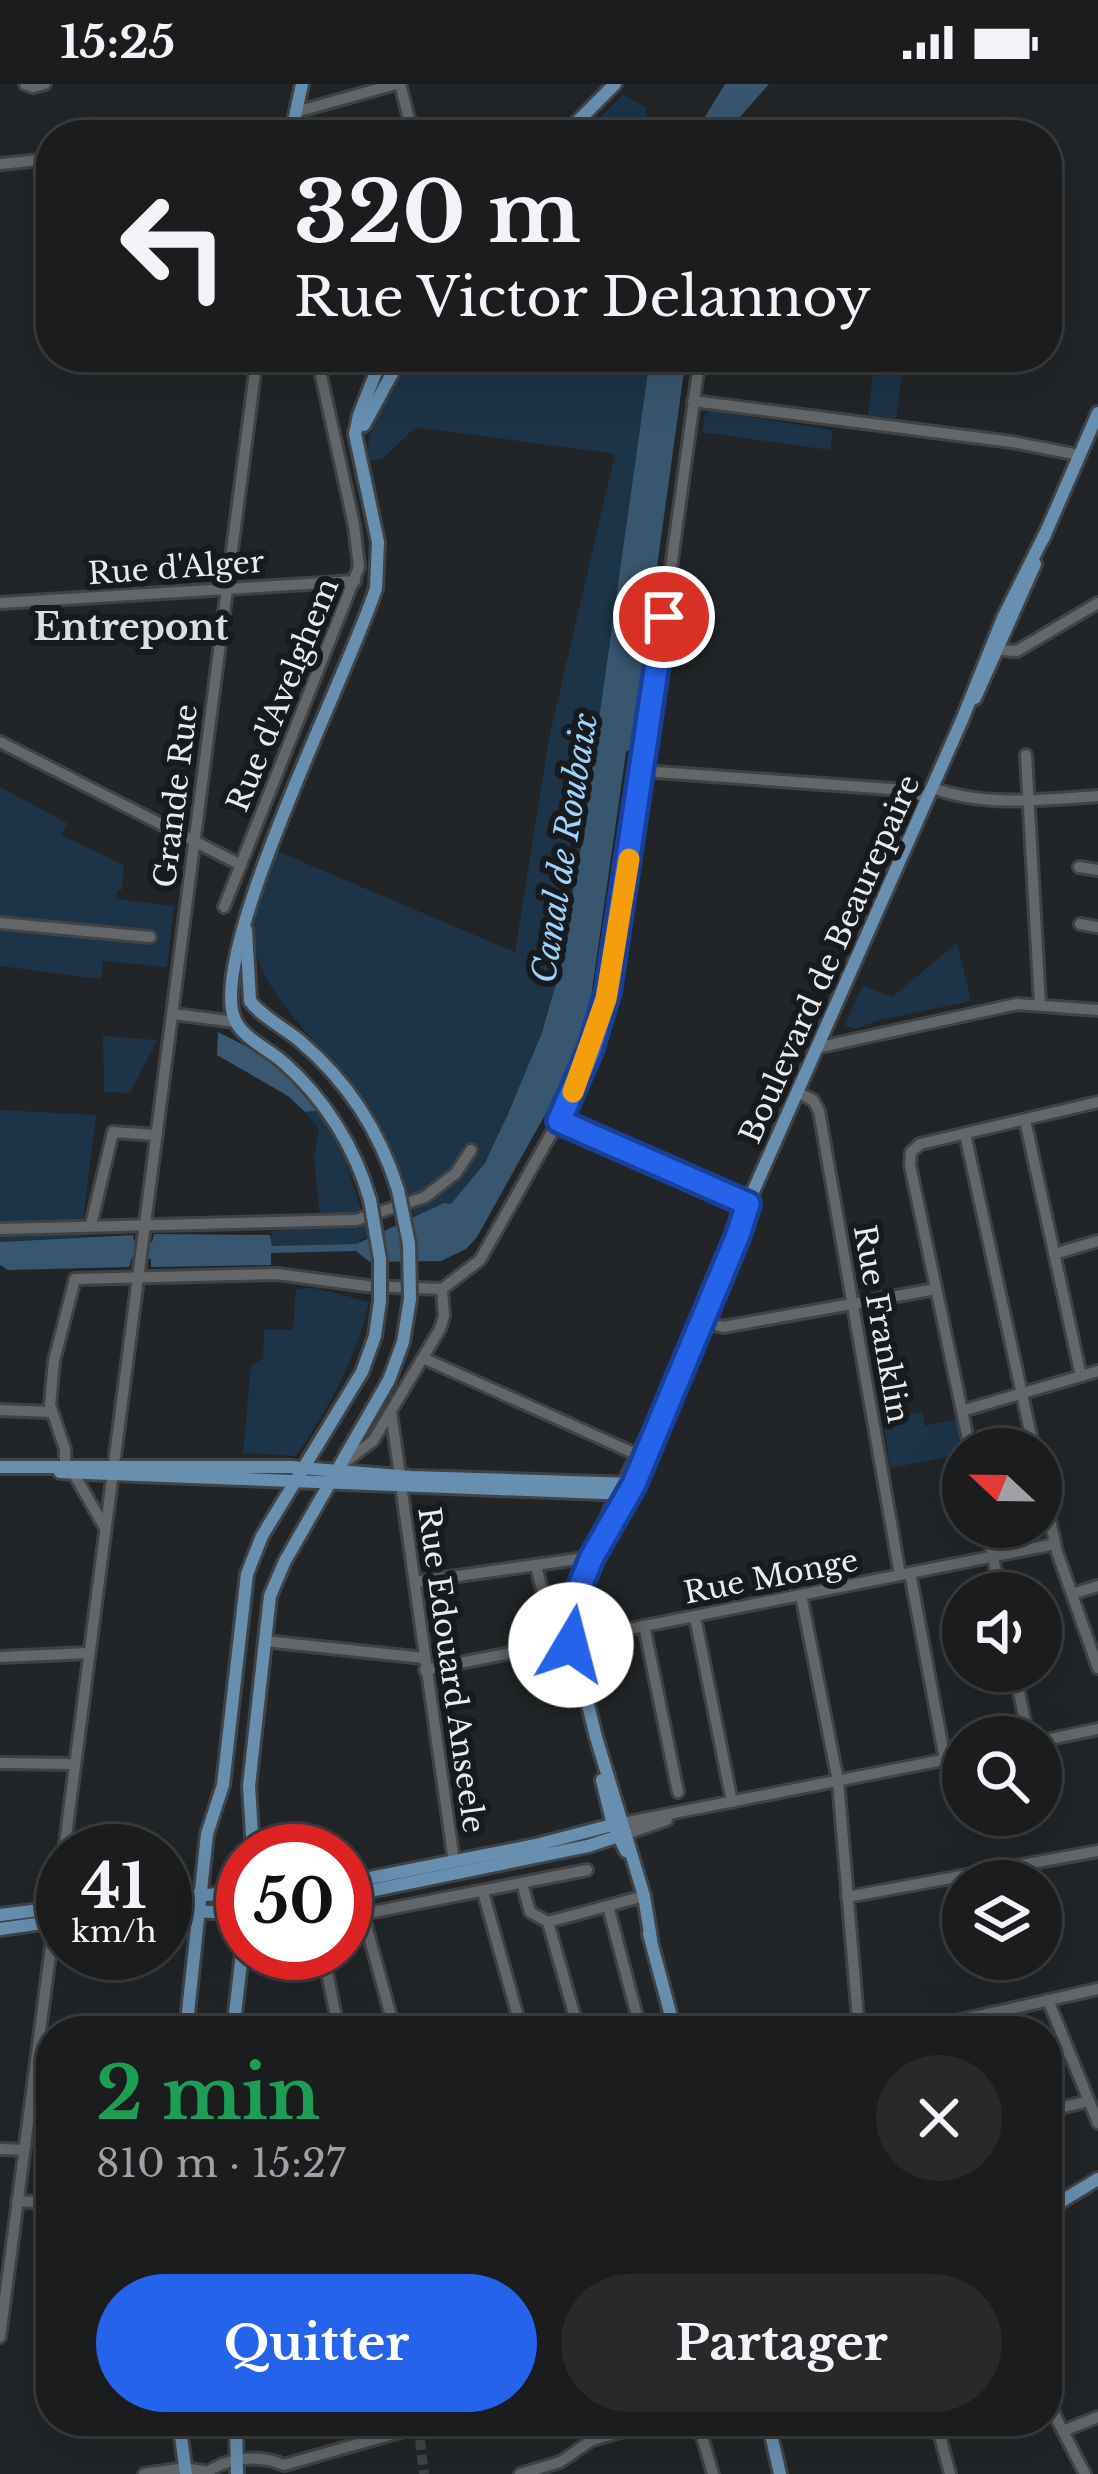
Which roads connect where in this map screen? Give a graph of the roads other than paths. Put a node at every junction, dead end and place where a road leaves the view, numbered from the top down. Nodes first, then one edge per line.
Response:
1 (302, 84) edge
2 (398, 84) edge
3 (610, 84) edge
4 (296, 112) junction
5 (294, 120) edge
6 (412, 120) edge
7 (578, 120) edge
8 (36, 160) edge
9 (0, 164) edge
10 (255, 372) edge
11 (320, 372) edge
12 (380, 372) edge
13 (381, 372) edge
14 (392, 372) edge
15 (698, 372) edge
16 (693, 400) junction
17 (1098, 413) edge
18 (1092, 443) edge
19 (360, 445) junction
20 (1079, 455) junction
21 (363, 474) junction
22 (355, 581) junction
23 (228, 588) junction
24 (0, 603) edge
25 (1098, 603) edge
26 (995, 648) junction
27 (0, 742) edge
28 (1026, 755) dead end
29 (643, 772) junction
30 (930, 793) junction
31 (1098, 796) edge
32 (1027, 801) junction
33 (194, 842) junction
34 (241, 866) junction
35 (1079, 867) dead end
36 (1098, 870) edge
37 (252, 896) junction
38 (224, 907) dead end
39 (0, 923) edge
40 (1079, 923) dead end
41 (1098, 927) edge
42 (150, 937) dead end
43 (1040, 1004) junction
44 (1098, 1010) edge
45 (172, 1014) junction
46 (236, 1022) junction
47 (816, 1048) junction
48 (797, 1092) junction
49 (1098, 1102) edge
50 (1025, 1120) junction
51 (559, 1121) junction
52 (965, 1133) junction
53 (157, 1135) junction
54 (471, 1150) dead end
55 (748, 1204) junction
56 (92, 1225) junction
57 (146, 1226) junction
58 (0, 1229) edge
59 (1098, 1241) edge
60 (1054, 1254) junction
61 (139, 1277) junction
62 (442, 1289) junction
63 (936, 1289) junction
64 (853, 1304) junction
65 (701, 1321) junction
66 (688, 1351) junction
67 (423, 1358) junction
68 (362, 1372) junction
69 (1098, 1372) edge
70 (1081, 1376) junction
71 (1023, 1394) junction
72 (0, 1410) edge
73 (392, 1411) junction
74 (962, 1411) junction
75 (50, 1412) junction
76 (966, 1428) edge
77 (1030, 1428) edge
78 (638, 1455) junction
79 (0, 1467) edge
80 (340, 1467) junction
81 (304, 1468) junction
82 (68, 1471) junction
83 (114, 1471) junction
84 (316, 1478) junction
85 (400, 1480) junction
86 (296, 1481) junction
87 (330, 1483) junction
88 (626, 1488) junction
89 (106, 1530) junction
90 (990, 1548) edge
91 (1033, 1548) edge
92 (1055, 1548) edge
93 (992, 1556) junction
94 (592, 1557) junction
95 (536, 1566) junction
96 (995, 1572) edge
97 (905, 1574) junction
98 (276, 1579) junction
99 (415, 1582) junction
100 (1098, 1586) edge
101 (1072, 1594) junction
102 (801, 1595) junction
103 (695, 1617) junction
104 (644, 1626) junction
105 (264, 1640) junction
106 (563, 1642) junction
107 (1094, 1644) edge
108 (89, 1653) junction
109 (0, 1657) edge
110 (424, 1664) junction
111 (1098, 1668) edge
112 (1098, 1730) edge
113 (1062, 1737) edge
114 (942, 1746) edge
115 (942, 1761) edge
116 (0, 1763) edge
117 (74, 1764) junction
118 (838, 1781) junction
119 (680, 1802) junction
120 (732, 1802) junction
121 (699, 1809) junction
122 (67, 1824) edge
123 (251, 1824) edge
124 (620, 1830) junction
125 (1098, 1851) edge
126 (454, 1862) junction
127 (587, 1870) dead end
128 (372, 1877) edge
129 (522, 1883) junction
130 (372, 1890) edge
131 (483, 1892) junction
132 (216, 1895) edge
133 (192, 1896) edge
134 (201, 1896) junction
135 (641, 1897) junction
136 (848, 1897) junction
137 (608, 1906) junction
138 (192, 1912) edge
139 (199, 1912) junction
140 (372, 1912) edge
141 (216, 1913) edge
142 (36, 1914) edge
143 (0, 1915) edge
144 (36, 1920) edge
145 (548, 1922) junction
146 (0, 1929) edge
147 (372, 1948) edge
148 (49, 1980) edge
149 (239, 1980) edge
150 (329, 1980) edge
151 (1098, 1989) edge
152 (1048, 2000) junction
153 (44, 2016) edge
154 (188, 2016) edge
155 (235, 2016) edge
156 (336, 2016) edge
157 (390, 2016) edge
158 (518, 2016) edge
159 (575, 2016) edge
160 (637, 2016) edge
161 (671, 2016) edge
162 (858, 2016) edge
163 (978, 2016) edge
164 (1055, 2016) edge
165 (1062, 2034) edge
166 (1069, 2051) junction
167 (1062, 2053) edge
168 (36, 2069) edge
169 (1089, 2101) junction
170 (1062, 2107) edge
171 (1098, 2123) edge
172 (0, 2150) edge
173 (24, 2150) junction
174 (1098, 2180) edge
175 (1062, 2201) edge
176 (0, 2203) edge
177 (17, 2203) junction
178 (36, 2203) edge
179 (1, 2317) edge
180 (0, 2337) edge
181 (1098, 2417) edge
182 (1063, 2431) joint
183 (181, 2436) edge
184 (236, 2436) edge
185 (410, 2436) edge
186 (603, 2436) edge
187 (702, 2436) edge
188 (770, 2436) edge
189 (941, 2436) edge
190 (237, 2467) edge
191 (185, 2471) edge
192 (206, 2473) edge
193 (144, 2474) edge
194 (520, 2474) edge
195 (713, 2474) edge
196 (780, 2474) edge
197 (950, 2474) edge
198 (1085, 2474) edge

1 - 4 main road
2 - 4 street
2 - 6 street
3 - 7 main road
4 - 5 main road
8 - 9 street
10 - 23 street, Grande Rue
11 - 22 street, Rue d'Avelghem
12 - 21 main road
13 - 19 main road
14 - 19 main road
15 - 16 street
16 - 20 street
16 - 29 street
17 - 18 main road, Boulevard de Beaurepaire
18 - 20 main road, Boulevard de Beaurepaire
19 - 21 main road
20 - 26 main road, Boulevard de Beaurepaire
21 - 37 main road
22 - 23 street, Rue d'Alger
22 - 34 street, Rue d'Avelghem
23 - 24 street, Rue d'Alger
23 - 33 street, Grande Rue
25 - 26 street
26 - 30 main road, Boulevard de Beaurepaire
27 - 33 street
28 - 32 street
29 - 30 street
29 - 51 street
30 - 32 street
30 - 47 main road, Boulevard de Beaurepaire
31 - 32 street
32 - 43 street
33 - 34 street
33 - 45 street, Grande Rue
34 - 38 street, Rue d'Avelghem
35 - 36 street
37 - 46 main road
37 - 80 main road, bridge
39 - 42 street
40 - 41 street
43 - 44 street
43 - 47 street
45 - 46 street
45 - 53 street, Grande Rue
46 - 68 main road, bridge
47 - 48 main road, Boulevard de Beaurepaire
48 - 55 main road, Boulevard de Beaurepaire
48 - 64 street, Rue Franklin
49 - 50 street
50 - 52 street
50 - 60 street
51 - 55 street
51 - 62 street
52 - 63 street
52 - 71 street
53 - 56 street
53 - 57 street, Grande Rue
54 - 57 street
55 - 65 main road, Boulevard de Beaurepaire
56 - 57 street
56 - 58 street
57 - 61 street, Grande Rue
59 - 60 street
60 - 70 street
61 - 62 street
61 - 75 street
61 - 83 street
62 - 67 street
63 - 64 street
63 - 74 street
64 - 65 street
64 - 97 street, Rue Franklin
65 - 66 main road, Boulevard de Beaurepaire
66 - 78 main road, Boulevard de Beaurepaire
66 - 88 main road, Boulevard de Beaurepaire
67 - 73 street
67 - 78 street
68 - 81 main road
68 - 84 main road
69 - 70 street
70 - 71 street
71 - 74 street
71 - 77 street
72 - 75 street
73 - 80 street
73 - 85 street, Rue Edouard Anseele
74 - 76 street
75 - 82 street
78 - 88 main road, Boulevard de Beaurepaire
79 - 82 main road
80 - 84 main road
80 - 85 main road
80 - 87 main road
81 - 83 main road
81 - 84 main road
81 - 86 main road
82 - 83 main road
82 - 89 street
83 - 86 main road
83 - 89 street
84 - 86 main road
84 - 87 main road
84 - 98 main road
85 - 87 main road
85 - 88 main road
85 - 99 street, Rue Edouard Anseele
86 - 134 main road
87 - 98 main road
88 - 94 main road, Boulevard de Beaurepaire
89 - 108 street
90 - 93 street
91 - 93 street, Rue Monge
92 - 101 street
93 - 96 street
93 - 97 street, Rue Monge
94 - 95 street
94 - 106 main road, Boulevard de Beaurepaire
95 - 99 street
95 - 106 street
97 - 102 street, Rue Monge
97 - 114 street, Rue Franklin
98 - 105 main road
99 - 110 street, Rue Edouard Anseele
100 - 101 street
101 - 107 street
102 - 103 street, Rue Monge
102 - 118 street
103 - 104 street, Rue Monge
103 - 120 street
104 - 106 street, Rue Monge
104 - 119 street
105 - 110 street, Rue Monge
105 - 123 main road
106 - 110 street, Rue Monge
106 - 124 main road
107 - 111 street
108 - 109 street
108 - 117 street
110 - 126 street, Rue Edouard Anseele
112 - 113 street
115 - 118 street
116 - 117 street
117 - 122 street
118 - 120 street
118 - 136 street
119 - 121 street
119 - 124 street
120 - 121 street
121 - 124 street
124 - 126 main road
124 - 130 main road
124 - 135 main road
125 - 136 street
126 - 128 main road
127 - 129 street
129 - 131 street
129 - 145 street
131 - 140 street
131 - 158 street
132 - 134 main road
133 - 134 main road
134 - 139 main road
135 - 137 street
135 - 161 main road
136 - 162 street
137 - 145 street
137 - 160 street
138 - 139 main road
139 - 141 main road
139 - 154 main road
142 - 143 main road
144 - 146 main road
145 - 159 street
147 - 157 street
148 - 153 street
149 - 155 main road
150 - 156 street
151 - 152 street
152 - 163 street
152 - 164 street
165 - 166 street
166 - 167 street
166 - 169 street
168 - 173 street
169 - 170 street
169 - 171 street
172 - 173 street
173 - 177 street
174 - 175 main road
176 - 177 street
177 - 178 street
177 - 179 street
179 - 180 street
181 - 182 street
182 - 198 street
183 - 191 main road
184 - 190 main road
185 - 190 street
186 - 194 street
187 - 195 street
188 - 196 main road
189 - 197 street
190 - 192 street
191 - 192 street
191 - 193 street

